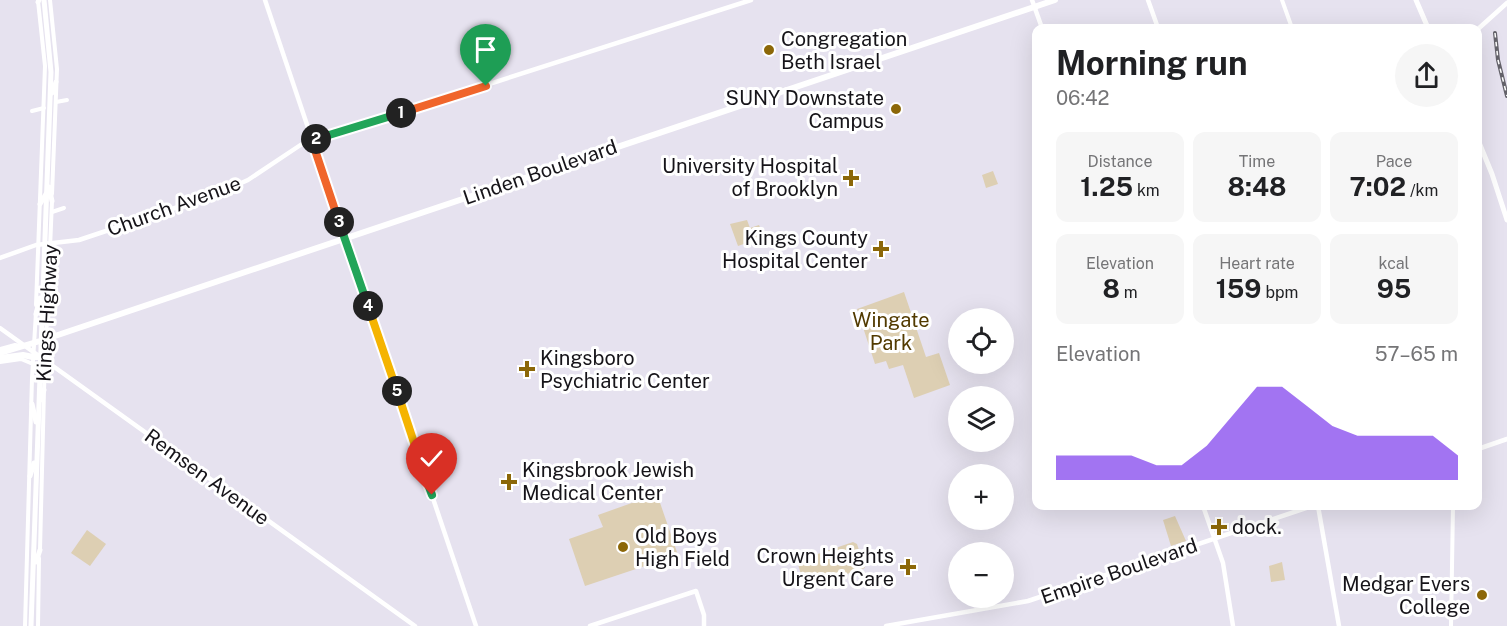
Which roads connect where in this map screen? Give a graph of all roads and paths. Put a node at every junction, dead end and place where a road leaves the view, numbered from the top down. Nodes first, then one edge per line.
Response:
1 (40, 0) edge
2 (50, 0) edge
3 (265, 0) edge
4 (751, 0) edge
5 (1055, 0) edge
6 (1148, 0) edge
7 (1282, 0) edge
8 (1416, 0) edge
9 (1033, 3) edge
10 (1507, 3) edge
11 (1041, 24) edge
12 (1157, 24) edge
13 (1291, 24) edge
14 (1426, 24) edge
15 (1482, 25) edge
16 (56, 82) junction
17 (50, 97) junction
18 (67, 100) dead end
19 (56, 102) junction
20 (44, 108) junction
21 (32, 111) dead end
22 (312, 141) junction
23 (1482, 150) edge
24 (47, 176) junction
25 (46, 192) junction
26 (52, 201) junction
27 (40, 204) junction
28 (64, 208) dead end
29 (52, 212) junction
30 (1507, 220) edge
31 (345, 238) junction
32 (44, 244) junction
33 (0, 258) edge
34 (49, 278) junction
35 (43, 285) junction
36 (42, 308) junction
37 (36, 314) junction
38 (0, 328) edge
39 (41, 341) junction
40 (25, 346) junction
41 (0, 351) edge
42 (37, 358) junction
43 (0, 360) edge
44 (44, 390) junction
45 (32, 404) junction
46 (38, 408) junction
47 (37, 429) junction
48 (1507, 440) edge
49 (1482, 448) edge
50 (36, 456) junction
51 (30, 476) junction
52 (1204, 510) edge
53 (1300, 510) edge
54 (1319, 510) edge
55 (1453, 510) edge
56 (1214, 538) junction
57 (40, 550) junction
58 (33, 569) junction
59 (25, 626) edge
60 (32, 626) edge
61 (38, 626) edge
62 (415, 626) edge
63 (476, 626) edge
64 (590, 626) edge
65 (704, 626) edge
66 (886, 626) edge
67 (1233, 626) edge
68 (1339, 626) edge
69 (1451, 626) edge

1 - 17 main road, Kings Highway
1 - 20 street, Kings Highway
2 - 16 street, Kings Highway
3 - 22 main road
4 - 22 main road, Church Avenue
5 - 9 highway, Linden Boulevard
6 - 12 main road
7 - 13 street
8 - 14 main road
9 - 11 main road
9 - 31 highway, Linden Boulevard
10 - 15 main road
16 - 17 main road
16 - 19 street, Kings Highway
17 - 24 main road, Kings Highway
18 - 19 street
19 - 26 street, Kings Highway
20 - 21 street
20 - 27 street, Kings Highway
22 - 31 main road
22 - 32 main road, Church Avenue
23 - 30 main road
24 - 25 main road, Kings Highway
24 - 26 main road
25 - 27 main road
25 - 32 main road, Kings Highway
26 - 29 street, Kings Highway
27 - 32 street, Kings Highway
28 - 29 street
29 - 32 street, Kings Highway
31 - 39 highway, Linden Boulevard
31 - 63 main road
32 - 33 main road, Church Avenue
32 - 34 street, Kings Highway
32 - 35 main road, Kings Highway
32 - 37 street, Kings Highway
34 - 36 main road
34 - 39 street, Kings Highway
35 - 36 main road, Kings Highway
35 - 37 main road
36 - 39 main road, Kings Highway
37 - 39 street, Kings Highway
38 - 40 main road, Remsen Avenue
39 - 40 highway, Linden Boulevard
39 - 42 main road, Kings Highway
40 - 41 highway, Linden Boulevard
40 - 42 main road, Remsen Avenue
40 - 43 highway, Linden Boulevard
42 - 43 highway
42 - 44 street, Kings Highway
42 - 45 street, Kings Highway
42 - 46 main road, Kings Highway
42 - 62 main road, Remsen Avenue
44 - 46 main road
44 - 57 street, Kings Highway
45 - 47 main road
45 - 51 street, Kings Highway
46 - 47 main road, Kings Highway
47 - 50 main road, Kings Highway
48 - 49 main road
50 - 51 main road
50 - 58 main road, Kings Highway
51 - 59 street, Kings Highway
52 - 56 main road
53 - 56 main road, Empire Boulevard
54 - 68 main road
55 - 69 street
56 - 66 main road, Empire Boulevard
56 - 67 main road
57 - 58 main road
57 - 61 street, Kings Highway
58 - 60 main road, Kings Highway
64 - 65 main road

